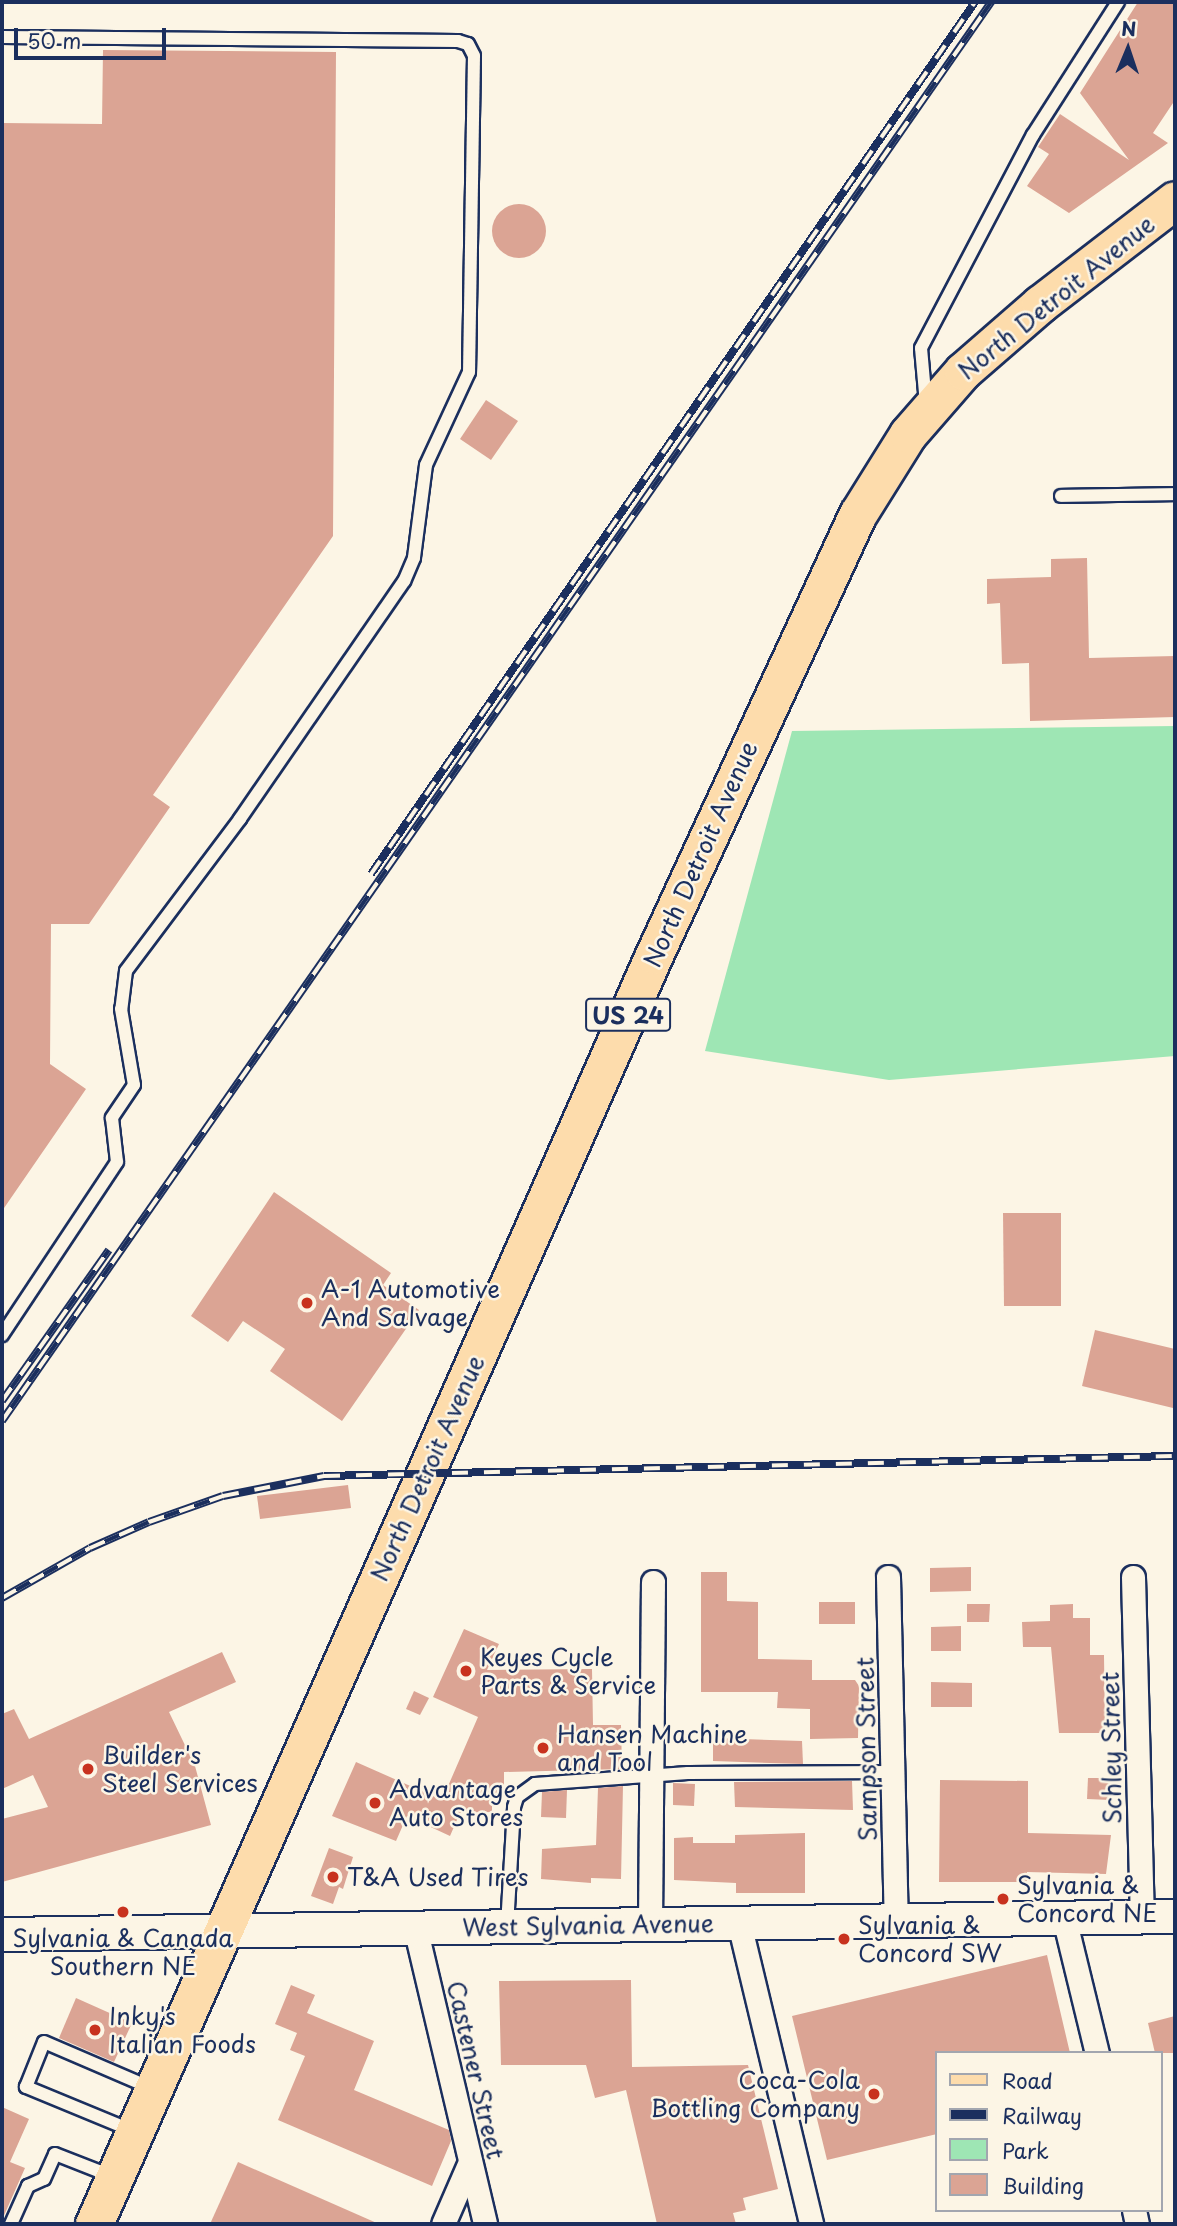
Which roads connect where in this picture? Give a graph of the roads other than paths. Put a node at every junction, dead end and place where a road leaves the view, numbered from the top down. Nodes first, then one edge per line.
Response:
1 (1118, 2) edge
2 (2, 37) edge
3 (1175, 200) edge
4 (926, 412) junction
5 (1175, 494) edge
6 (1061, 496) dead end
7 (2, 1335) edge
8 (888, 1577) dead end
9 (1133, 1577) dead end
10 (653, 1582) dead end
11 (892, 1772) junction
12 (651, 1777) junction
13 (1175, 1916) edge
14 (1142, 1917) junction
15 (1065, 1918) junction
16 (896, 1920) junction
17 (739, 1923) junction
18 (650, 1924) junction
19 (506, 1926) junction
20 (415, 1927) junction
21 (222, 1930) junction
22 (2, 1934) edge
23 (1097, 2051) edge
24 (153, 2089) junction
25 (135, 2132) junction
26 (470, 2162) junction
27 (114, 2178) junction
28 (11, 2224) edge
29 (94, 2224) edge
30 (443, 2224) edge
31 (485, 2224) edge
32 (811, 2224) edge

1 - 4 lane
2 - 7 lane
3 - 4 main road, North Detroit Avenue / US 24
4 - 21 main road, North Detroit Avenue / US 24
5 - 6 lane
8 - 11 street, Sampson Street
9 - 14 street, Schley Street
10 - 12 street
11 - 12 lane
11 - 16 street, Sampson Street
12 - 18 street
12 - 19 lane
13 - 14 main road, West Sylvania Avenue
14 - 15 main road, West Sylvania Avenue
15 - 16 main road, West Sylvania Avenue
15 - 23 street
16 - 17 main road, West Sylvania Avenue
17 - 18 main road, West Sylvania Avenue
17 - 32 street
18 - 19 main road, West Sylvania Avenue
19 - 20 main road, West Sylvania Avenue
20 - 21 main road, West Sylvania Avenue
20 - 26 street, Castener Street
21 - 22 main road, West Sylvania Avenue
21 - 24 main road, North Detroit Avenue / US 24
24 - 25 main road, North Detroit Avenue / US 24
24 - 25 lane
25 - 27 main road, North Detroit Avenue / US 24
26 - 30 street
26 - 31 street, Castener Street
27 - 28 lane
27 - 29 main road, North Detroit Avenue / US 24

